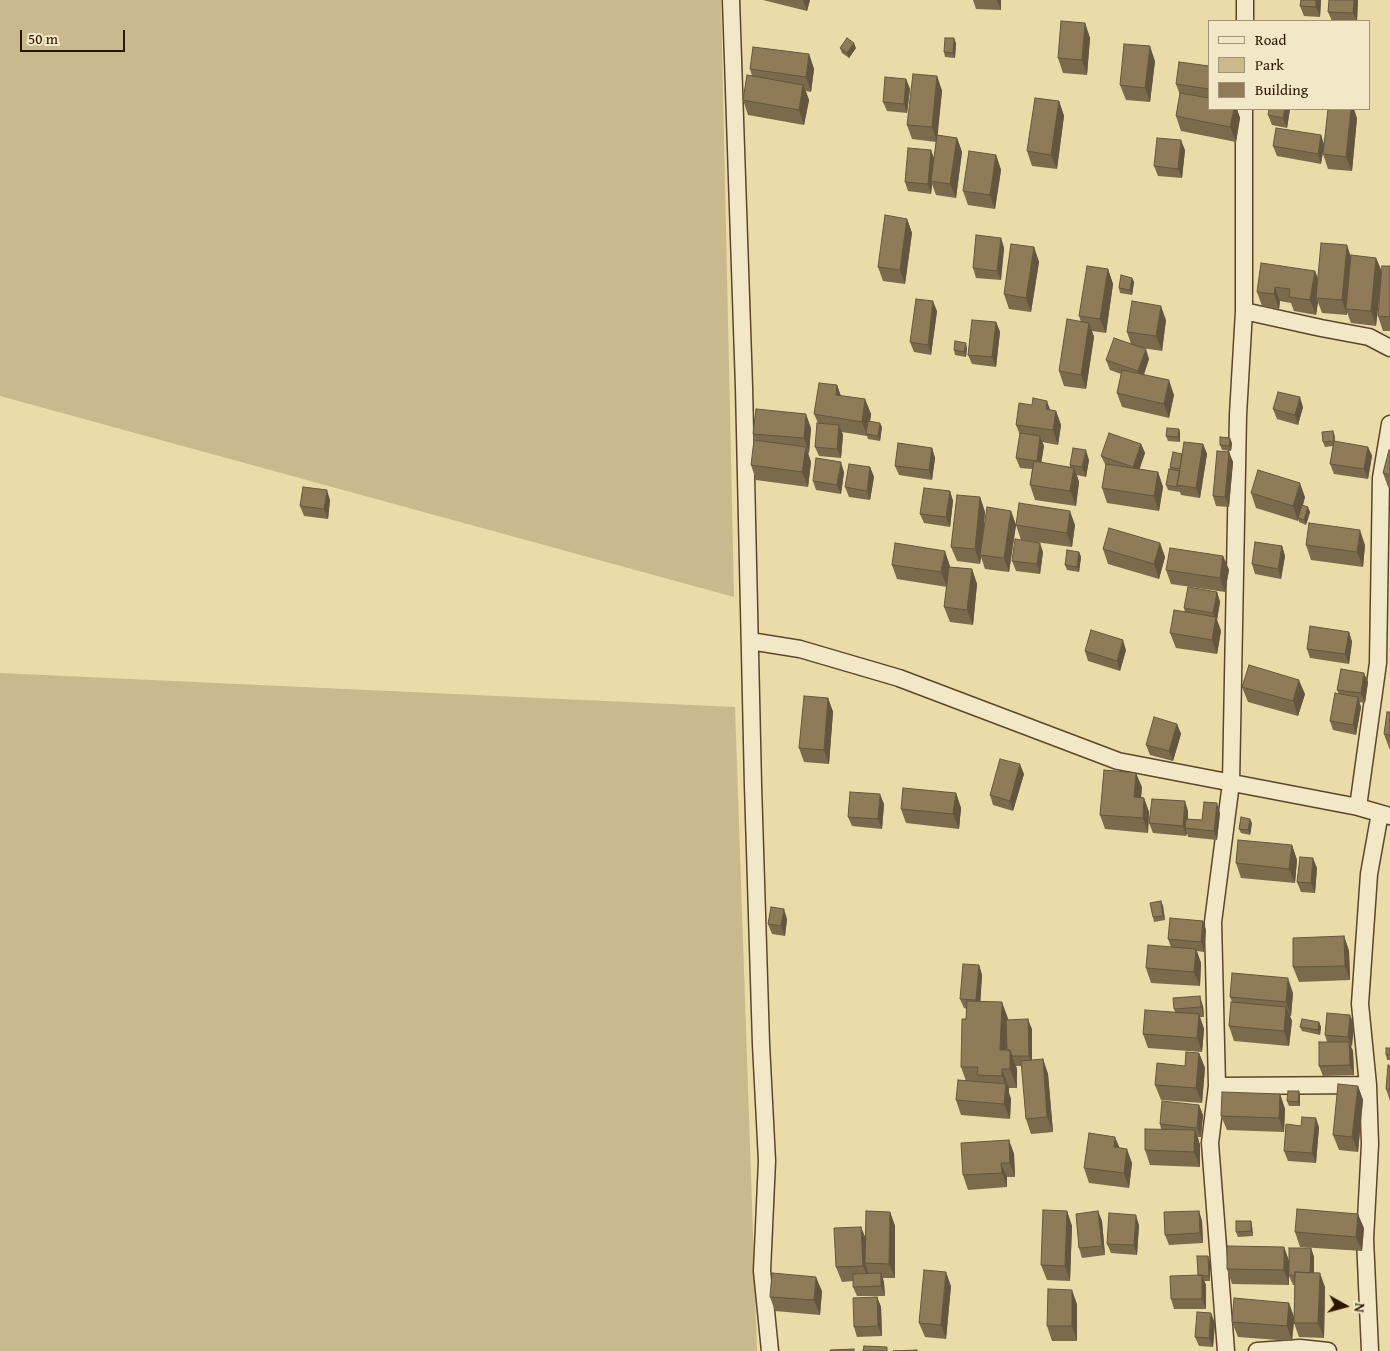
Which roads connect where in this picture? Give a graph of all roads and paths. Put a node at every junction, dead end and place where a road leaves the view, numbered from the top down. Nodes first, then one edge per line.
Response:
1 (731, 0) edge
2 (1245, 0) edge
3 (1244, 20) edge
4 (1244, 110) edge
5 (1244, 311) junction
6 (1390, 348) edge
7 (1390, 424) edge
8 (750, 641) junction
9 (1231, 783) junction
10 (1358, 807) junction
11 (1385, 815) edge
12 (1368, 1085) junction
13 (1217, 1086) junction
14 (770, 1351) edge
15 (1226, 1351) edge
16 (1257, 1351) edge
17 (1328, 1351) edge
18 (1370, 1351) edge

1 - 8 street
2 - 3 street
4 - 5 street
5 - 6 street
5 - 9 street
7 - 10 street
8 - 9 street
8 - 14 street
9 - 10 street
9 - 13 street
10 - 11 street
11 - 12 street
12 - 13 street
12 - 18 street
13 - 15 street
16 - 17 street

